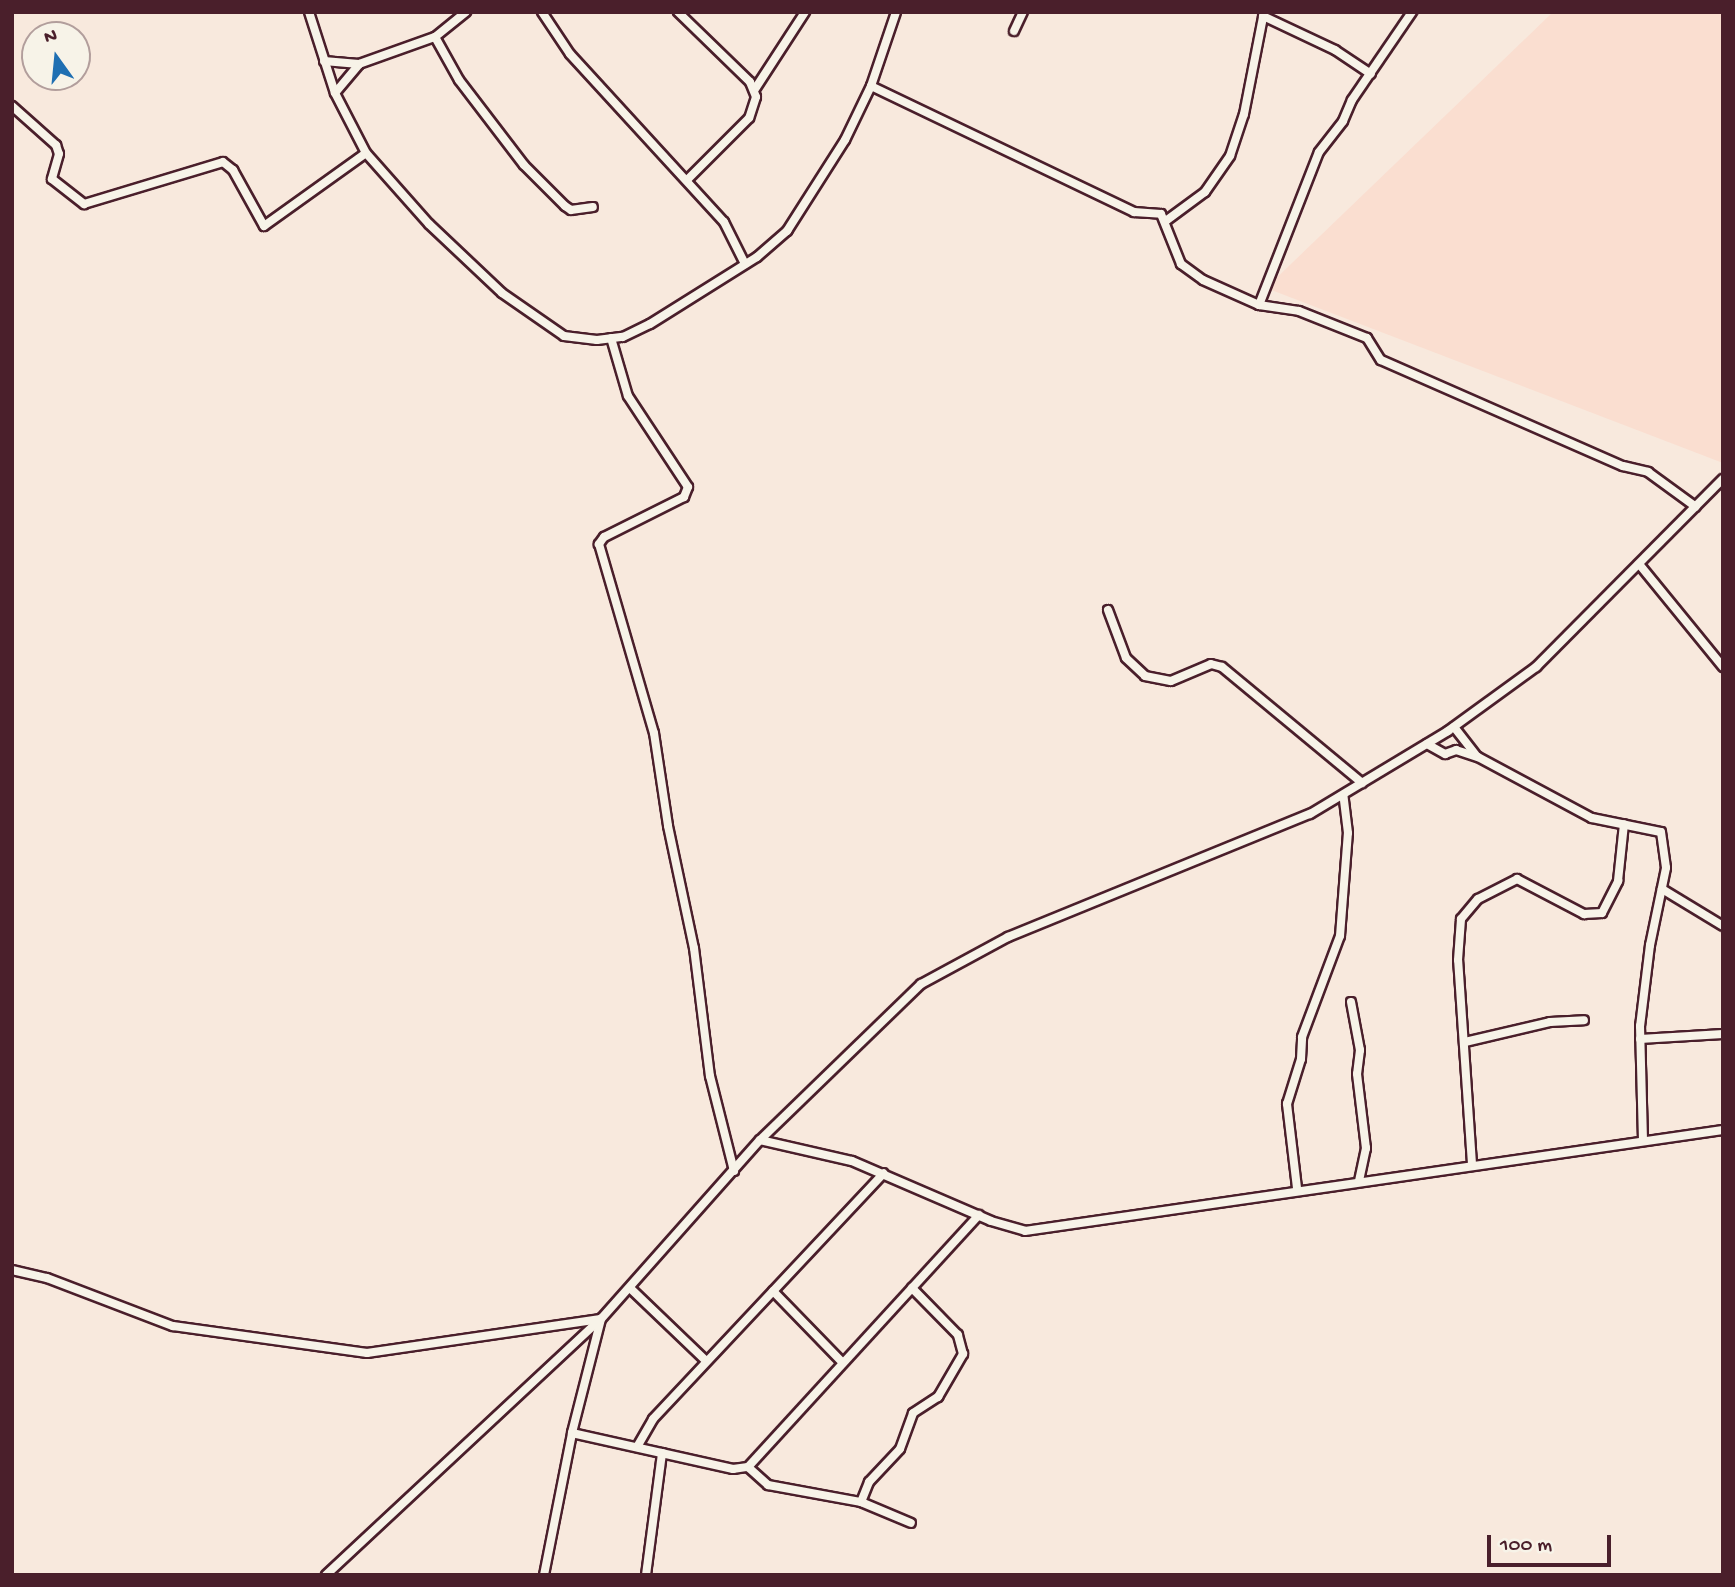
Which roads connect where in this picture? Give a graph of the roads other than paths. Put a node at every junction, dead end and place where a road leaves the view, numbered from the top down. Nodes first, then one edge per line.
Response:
1 (309, 12) edge
2 (466, 12) edge
3 (541, 12) edge
4 (678, 12) edge
5 (805, 12) edge
6 (896, 12) edge
7 (1023, 12) edge
8 (1412, 12) edge
9 (1264, 14) edge
10 (1014, 31) dead end
11 (435, 37) junction
12 (324, 61) junction
13 (359, 64) junction
14 (1371, 74) junction
15 (871, 86) junction
16 (755, 89) junction
17 (335, 93) junction
18 (12, 106) edge
19 (366, 153) junction
20 (687, 180) junction
21 (593, 207) dead end
22 (1167, 220) junction
23 (745, 264) junction
24 (1259, 305) junction
25 (611, 338) junction
26 (1723, 479) edge
27 (1696, 507) junction
28 (1639, 564) junction
29 (1108, 610) dead end
30 (1723, 667) edge
31 (1454, 727) junction
32 (1427, 744) junction
33 (1478, 757) junction
34 (1362, 783) junction
35 (1343, 795) junction
36 (1624, 824) junction
37 (1662, 889) junction
38 (1723, 926) edge
39 (1351, 1002) dead end
40 (1584, 1020) dead end
41 (1723, 1034) edge
42 (1640, 1039) junction
43 (1465, 1042) junction
44 (1723, 1130) edge
45 (760, 1140) junction
46 (1643, 1140) junction
47 (1472, 1164) junction
48 (734, 1171) junction
49 (884, 1173) junction
50 (1359, 1181) junction
51 (1297, 1188) junction
52 (979, 1215) junction
53 (12, 1270) edge
54 (630, 1288) junction
55 (912, 1288) junction
56 (773, 1291) junction
57 (601, 1319) junction
58 (706, 1361) junction
59 (843, 1363) junction
60 (572, 1433) junction
61 (637, 1447) junction
62 (662, 1453) junction
63 (748, 1467) junction
64 (860, 1502) junction
65 (911, 1523) dead end
66 (326, 1575) edge
67 (544, 1575) edge
68 (646, 1575) edge

1 - 12 street
2 - 11 street
3 - 20 street
4 - 16 street
5 - 16 street
6 - 15 street
7 - 10 street
8 - 14 street
9 - 14 street
9 - 22 street
11 - 13 street
11 - 21 street
12 - 13 street
12 - 17 street
13 - 17 street
14 - 24 street
15 - 22 street
15 - 23 street
16 - 20 street
17 - 19 street
18 - 19 street
19 - 25 street
20 - 23 street
22 - 24 street
23 - 25 street
24 - 27 street
25 - 48 street
26 - 27 street
27 - 28 street
28 - 30 street
28 - 31 street
29 - 34 street
31 - 32 street
31 - 33 street
32 - 33 street
32 - 34 street
33 - 36 street
34 - 35 street
35 - 45 street
35 - 51 street
36 - 37 street
36 - 43 street
37 - 38 street
37 - 42 street
39 - 50 street
40 - 43 street
41 - 42 street
42 - 46 street
43 - 47 street
44 - 46 street
45 - 48 street
45 - 49 street
46 - 47 street
47 - 50 street
48 - 54 street
49 - 52 street
49 - 56 street
50 - 51 street
51 - 52 street
52 - 55 street
53 - 57 street
54 - 57 street
54 - 58 street
55 - 59 street
55 - 64 street
56 - 58 street
56 - 59 street
57 - 60 street
57 - 66 street
58 - 61 street
59 - 63 street
60 - 61 street
60 - 67 street
61 - 62 street
62 - 63 street
62 - 68 street
63 - 64 street
64 - 65 street

